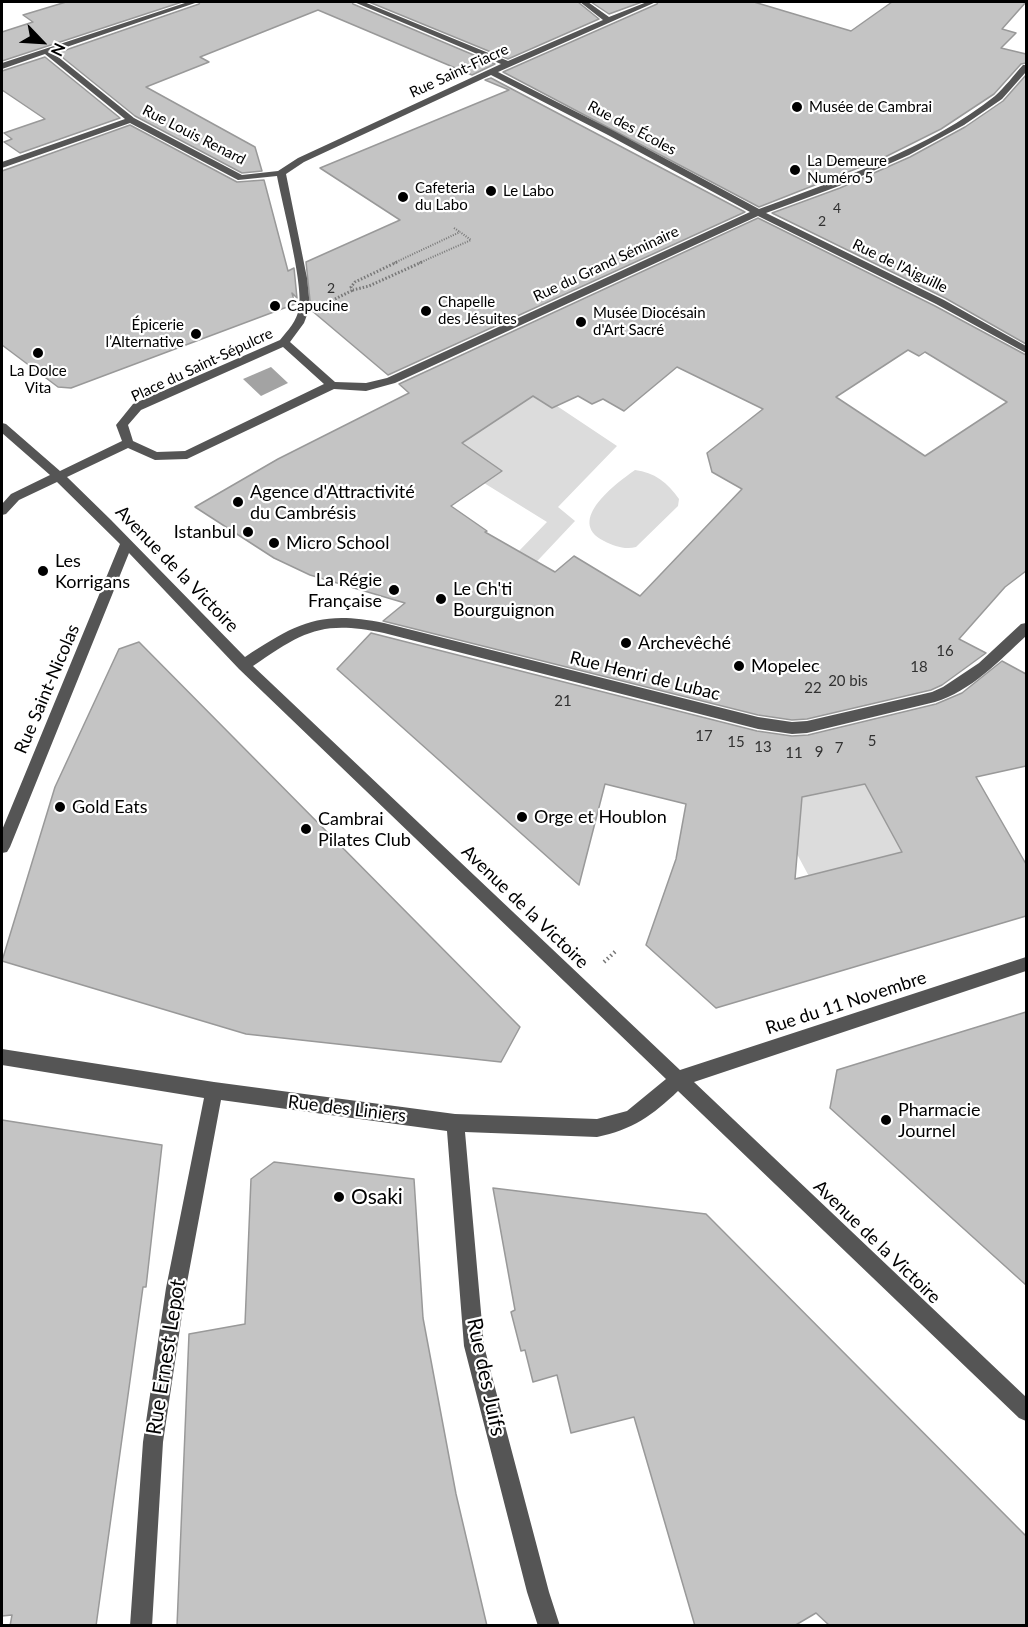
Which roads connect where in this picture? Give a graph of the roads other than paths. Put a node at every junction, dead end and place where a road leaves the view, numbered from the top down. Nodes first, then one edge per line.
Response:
1 (195, 2) edge
2 (358, 2) edge
3 (584, 2) edge
4 (652, 2) edge
5 (609, 21) junction
6 (45, 51) junction
7 (508, 64) junction
8 (2, 66) edge
9 (1026, 68) edge
10 (491, 72) junction
11 (131, 120) junction
12 (2, 165) edge
13 (282, 173) junction
14 (759, 213) junction
15 (284, 342) junction
16 (1026, 350) edge
17 (332, 385) junction
18 (2, 427) edge
19 (128, 443) junction
20 (58, 476) junction
21 (2, 511) edge
22 (126, 545) junction
23 (1026, 628) edge
24 (244, 665) junction
25 (2, 847) edge
26 (1026, 964) edge
27 (2, 1057) edge
28 (678, 1079) junction
29 (214, 1091) junction
30 (455, 1123) junction
31 (1026, 1411) edge
32 (141, 1626) edge
33 (549, 1626) edge

1 - 6 street
2 - 7 street
3 - 5 street
4 - 5 street, Rue Saint-Fiacre
5 - 7 street, Rue Saint-Fiacre
6 - 8 street
6 - 11 street, Rue Louis Renard
7 - 10 street, Rue Saint-Fiacre
9 - 14 street, Rue du Grand Séminaire
10 - 13 street, Rue Saint-Fiacre
10 - 14 street, Rue des Écoles
11 - 12 street
11 - 13 street, Rue Louis Renard
13 - 15 street
14 - 16 street, Rue de l'Aiguille
14 - 17 street, Rue du Grand Séminaire
15 - 17 street, Place du Saint-Sépulcre
15 - 19 street, Place du Saint-Sépulcre
17 - 19 street
18 - 20 street, Avenue de la Victoire
19 - 20 street
20 - 21 street
20 - 22 street, Avenue de la Victoire
22 - 24 street, Avenue de la Victoire
22 - 25 street, Rue Saint-Nicolas
23 - 24 street, Rue Henri de Lubac
24 - 28 street, Avenue de la Victoire
26 - 28 street, Rue du 11 Novembre
27 - 29 street, Rue des Liniers
28 - 30 street, Rue des Liniers
28 - 31 street, Avenue de la Victoire
29 - 30 street, Rue des Liniers
29 - 32 street, Rue Ernest Lepot
30 - 33 street, Rue des Juifs

